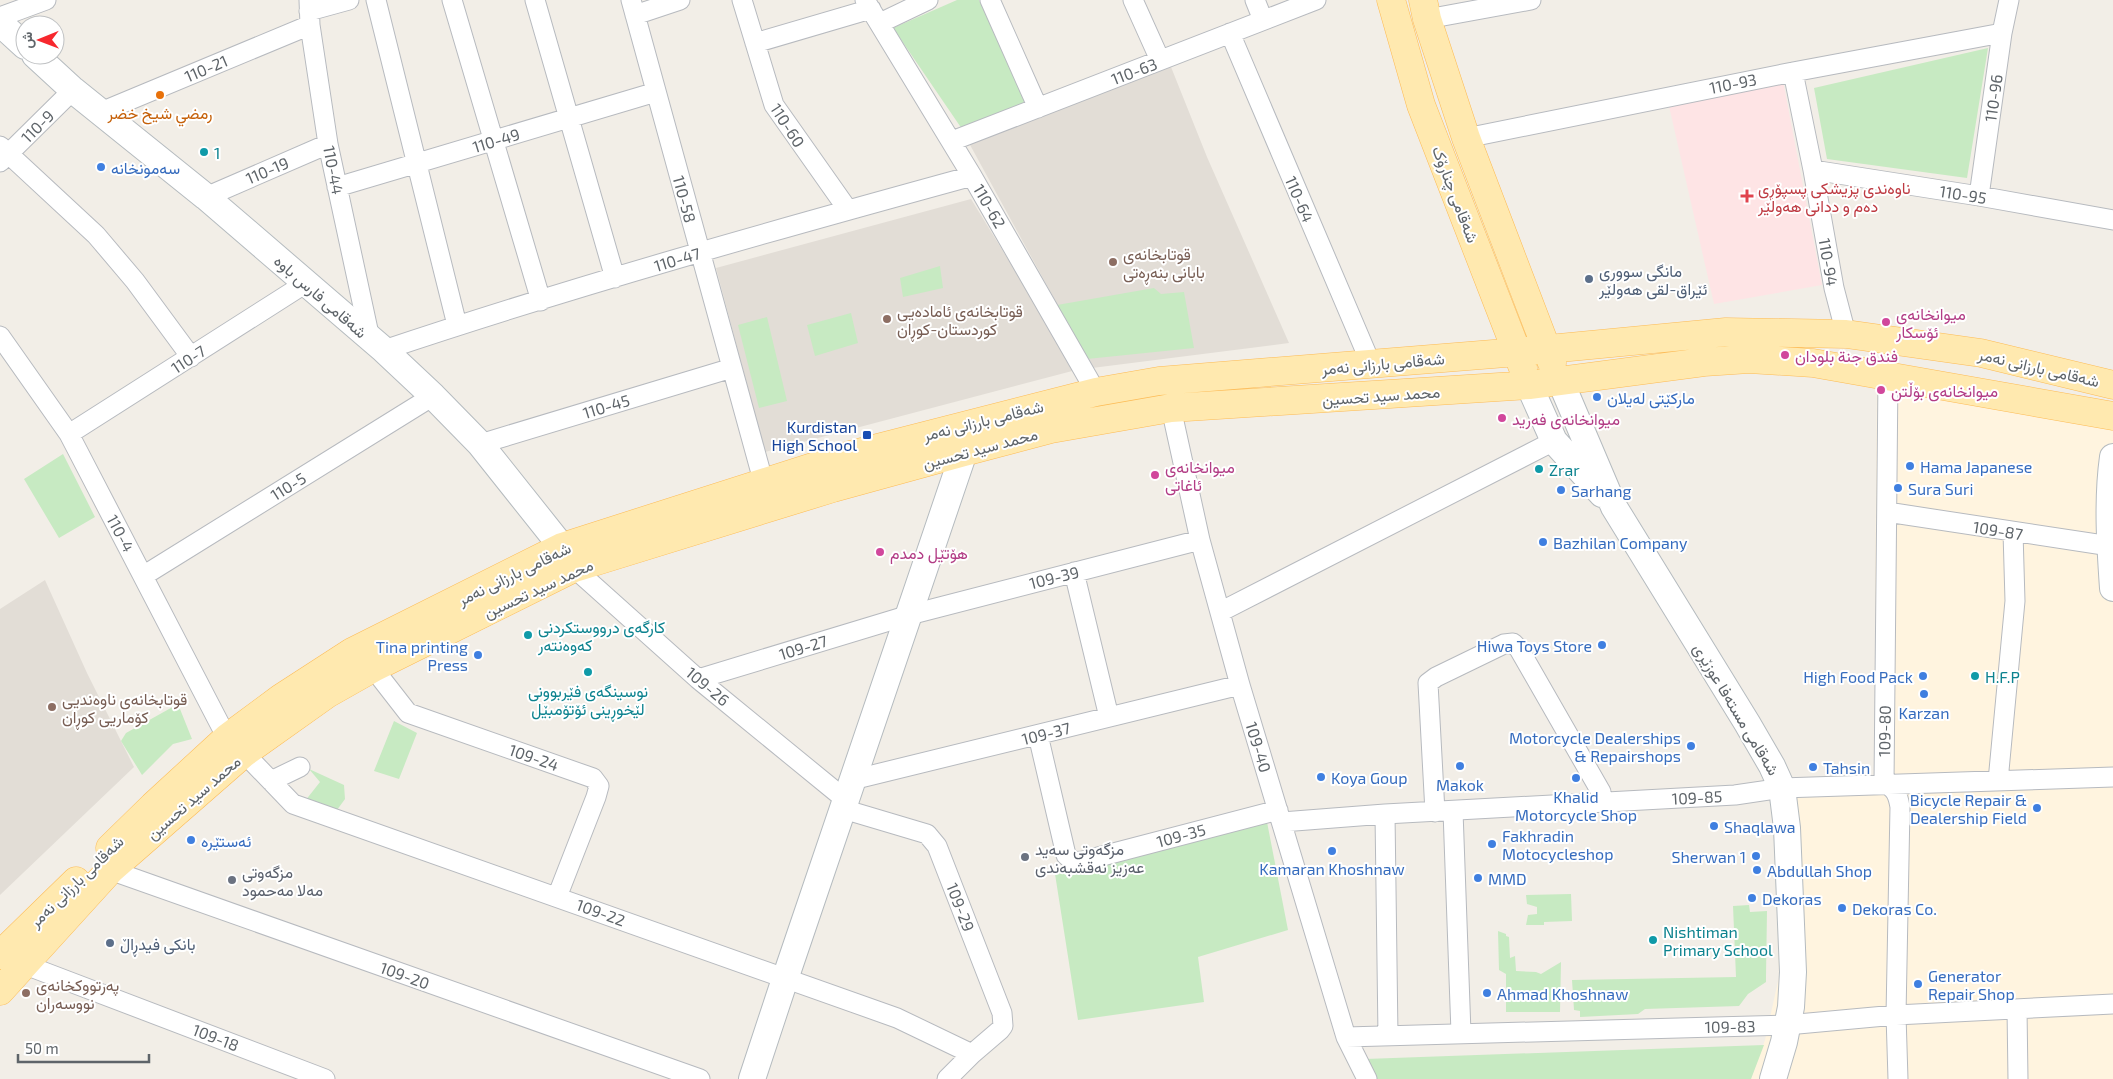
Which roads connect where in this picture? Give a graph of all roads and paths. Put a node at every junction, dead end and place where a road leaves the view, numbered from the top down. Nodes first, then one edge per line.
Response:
1 (46, 0) edge
2 (349, 0) edge
3 (376, 0) edge
4 (452, 0) edge
5 (535, 0) edge
6 (680, 0) edge
7 (742, 0) edge
8 (928, 0) edge
9 (990, 0) edge
10 (1133, 0) edge
11 (1256, 0) edge
12 (1316, 0) edge
13 (1391, 0) edge
14 (1531, 0) edge
15 (2010, 0) edge
16 (633, 7) edge
17 (1425, 9) edge
18 (872, 11) edge
19 (310, 12) edge
20 (0, 17) edge
21 (1263, 20) junction
22 (0, 23) edge
23 (1230, 33) junction
24 (2002, 33) junction
25 (15, 37) edge
26 (755, 43) junction
27 (1160, 60) junction
28 (46, 65) edge
29 (1793, 72) junction
30 (73, 90) junction
31 (656, 92) junction
32 (1038, 108) junction
33 (101, 112) junction
34 (568, 118) junction
35 (1466, 138) junction
36 (494, 141) junction
37 (952, 141) junction
38 (328, 144) junction
39 (3, 154) edge
40 (416, 164) junction
41 (1813, 170) junction
42 (972, 176) junction
43 (337, 187) junction
44 (206, 196) junction
45 (1979, 196) junction
46 (848, 210) junction
47 (2113, 220) edge
48 (700, 252) junction
49 (615, 278) junction
50 (306, 283) junction
51 (540, 301) junction
52 (457, 326) junction
53 (1846, 334) junction
54 (2, 341) edge
55 (377, 344) junction
56 (1545, 348) junction
57 (1518, 352) junction
58 (192, 357) junction
59 (1371, 364) junction
60 (732, 368) junction
61 (1888, 376) junction
62 (1560, 380) junction
63 (2113, 380) edge
64 (1529, 385) junction
65 (2113, 385) edge
66 (1096, 392) junction
67 (433, 396) junction
68 (1171, 408) junction
69 (2113, 416) edge
70 (69, 434) junction
71 (1554, 441) junction
72 (480, 444) junction
73 (964, 452) junction
74 (2113, 457) edge
75 (764, 484) junction
76 (1614, 508) junction
77 (1887, 512) junction
78 (2013, 532) junction
79 (1200, 540) junction
80 (2110, 546) junction
81 (568, 558) junction
82 (1074, 572) junction
83 (143, 576) junction
84 (2113, 588) edge
85 (1220, 612) junction
86 (909, 615) junction
87 (373, 668) junction
88 (698, 678) junction
89 (1240, 685) junction
90 (1109, 718) junction
91 (1038, 735) junction
92 (236, 746) junction
93 (300, 767) dead end
94 (2113, 777) edge
95 (271, 781) junction
96 (1998, 781) junction
97 (1884, 783) junction
98 (1782, 788) junction
99 (847, 796) junction
100 (1600, 802) junction
101 (1444, 812) junction
102 (1385, 814) junction
103 (1280, 816) junction
104 (110, 870) junction
105 (557, 897) junction
106 (11, 960) edge
107 (784, 979) junction
108 (0, 991) edge
109 (2113, 1004) edge
110 (2017, 1009) junction
111 (1896, 1015) junction
112 (1787, 1025) junction
113 (1461, 1033) junction
114 (1388, 1036) junction
115 (1346, 1037) junction
116 (972, 1054) junction
117 (954, 1076) edge
118 (325, 1079) edge
119 (700, 1079) edge
120 (752, 1079) edge
121 (1367, 1079) edge
122 (1773, 1079) edge
123 (1898, 1079) edge
124 (2018, 1079) edge

1 - 20 street
2 - 19 street, 110-21
3 - 40 street
4 - 36 street
5 - 34 street
6 - 16 street
7 - 26 street, 110-60
8 - 18 street
9 - 32 street
10 - 27 street
11 - 21 street
12 - 21 street, 110-63
13 - 57 main road, شەقامی چنارۆک
14 - 17 street
15 - 24 street, 110-96
16 - 31 street, 110-58
17 - 35 main road, شەقامی چنارۆک
18 - 26 street
18 - 37 street, 110-62
19 - 33 street, 110-21
19 - 38 street, 110-44
21 - 23 street, 110-63
22 - 25 street
23 - 27 street, 110-63
23 - 59 street, 110-64
24 - 29 street, 110-93
24 - 45 street, 110-96
26 - 46 street, 110-60
27 - 32 street, 110-63
28 - 30 street, شەقامی فارس باوە
29 - 35 street, 110-93
29 - 41 street, 110-94
30 - 33 street, شەقامی فارس باوە
30 - 39 street, 110-9
31 - 34 street, 110-49
31 - 48 street, 110-58
32 - 37 street, 110-63
33 - 44 street, شەقامی فارس باوە
34 - 36 street, 110-49
34 - 49 street
35 - 56 main road, شەقامی چنارۆک
36 - 40 street, 110-49
36 - 51 street
37 - 42 street, 110-62
38 - 43 street, 110-44
38 - 44 street, 110-19
39 - 58 street
40 - 43 street, 110-49
40 - 52 street
41 - 45 street, 110-95
41 - 53 street, 110-94
42 - 46 street, 110-47
42 - 66 street, 110-62
43 - 55 street, 110-44
44 - 50 street, شەقامی فارس باوە
45 - 47 street, 110-95
46 - 48 street, 110-47
48 - 49 street, 110-47
48 - 60 street, 110-58
49 - 51 street, 110-47
50 - 55 street, شەقامی فارس باوە
50 - 58 street, 110-7
51 - 52 street, 110-47
52 - 55 street, 110-47
53 - 56 main road, شەقامی بارزانی نەمر
53 - 65 main road, شەقامی بارزانی نەمر
54 - 70 street, 110-4
55 - 67 street, شەقامی فارس باوە
56 - 57 main road, شەقامی بارزانی نەمر
56 - 62 main road, شەقامی چنارۆک
57 - 59 main road, شەقامی بارزانی نەمر
57 - 64 main road, شەقامی چنارۆک
58 - 70 street, 110-7
59 - 66 main road, شەقامی بارزانی نەمر
60 - 72 street, 110-45
60 - 75 street, 110-58
61 - 62 main road, محمد سید تحسین
61 - 69 main road, محمد سید تحسین
61 - 77 street, 109-80
62 - 64 main road, محمد سید تحسین
62 - 76 street, شەقامی مستەفا عوزێری
63 - 65 street
64 - 68 main road, محمد سید تحسین
64 - 71 street, شەقامی مستەفا عوزێری
66 - 75 main road, شەقامی بارزانی نەمر
67 - 72 street, شەقامی فارس باوە
67 - 83 street, 110-5
68 - 73 main road, محمد سید تحسین
68 - 79 street, 109-40
70 - 83 street, 110-4
71 - 76 street, شەقامی مستەفا عوزێری
71 - 85 street
72 - 81 street, شەقامی فارس باوە
73 - 81 main road, محمد سید تحسین
73 - 86 street
74 - 80 street
75 - 81 main road, شەقامی بارزانی نەمر
76 - 98 street, شەقامی مستەفا عوزێری
77 - 78 street, 109-87
77 - 97 street, 109-80
78 - 80 street, 109-87
78 - 96 street
79 - 82 street, 109-39
79 - 85 street, 109-40
80 - 84 street
81 - 87 main road, محمد سید تحسین
81 - 88 street, 109-26
81 - 92 main road, شەقامی بارزانی نەمر
82 - 86 street, 109-39
82 - 90 street
83 - 92 street, 110-4
85 - 89 street, 109-40
86 - 88 street, 109-27
86 - 99 street
87 - 92 main road, محمد سید تحسین
87 - 105 street, 109-24
88 - 99 street, 109-26
89 - 90 street, 109-37
89 - 103 street, 109-40
90 - 91 street, 109-37
91 - 99 street, 109-37
91 - 103 street, 109-35
92 - 95 street, 109-22
92 - 104 main road, محمد سید تحسین
92 - 106 main road, شەقامی بارزانی نەمر
93 - 95 street
94 - 96 street, 109-85
95 - 105 street, 109-22
96 - 97 street, 109-85
97 - 98 street, 109-85
97 - 111 street
98 - 100 street, 109-85
98 - 112 street, شەقامی مستەفا عوزێری
99 - 107 street
99 - 116 street, 109-29
100 - 101 street, 109-85
100 - 101 street
101 - 102 street, 109-85
101 - 113 street
102 - 103 street, 109-85
102 - 114 street
103 - 115 street, 109-40
104 - 106 main road, محمد سید تحسین
104 - 119 street, 109-20
105 - 107 street, 109-22
106 - 108 main road, محمد سید تحسین
106 - 118 street, 109-18
107 - 116 street, 109-22
107 - 120 street
109 - 110 street, 109-83
110 - 111 street, 109-83
110 - 124 street
111 - 112 street, 109-83
111 - 123 street
112 - 113 street, 109-83
112 - 122 street, شەقامی مستەفا عوزێری
113 - 114 street, 109-83
114 - 115 street, 109-83
115 - 121 street, 109-40
116 - 117 street

